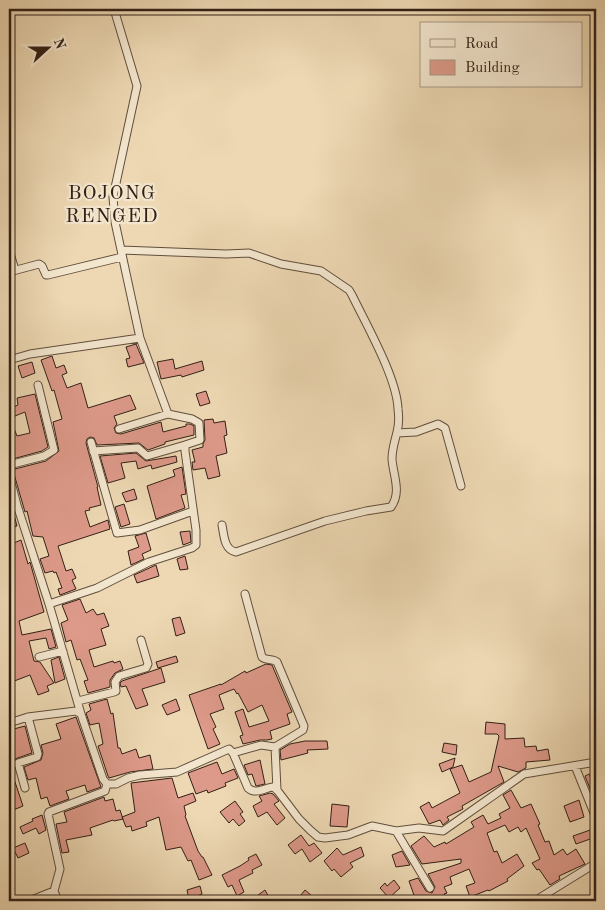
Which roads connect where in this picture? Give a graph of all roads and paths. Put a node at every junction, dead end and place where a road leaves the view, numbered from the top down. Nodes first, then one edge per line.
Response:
1 (114, 9) edge
2 (9, 250) edge
3 (122, 254) junction
4 (12, 271) edge
5 (140, 338) junction
6 (9, 360) edge
7 (38, 385) dead end
8 (168, 414) junction
9 (119, 429) dead end
10 (397, 432) junction
11 (90, 442) dead end
12 (185, 445) junction
13 (93, 451) junction
14 (9, 465) edge
15 (9, 475) edge
16 (461, 486) dead end
17 (16, 505) junction
18 (9, 507) edge
19 (193, 511) junction
20 (222, 525) dead end
21 (245, 594) dead end
22 (49, 604) junction
23 (141, 640) dead end
24 (63, 651) junction
25 (39, 657) dead end
26 (78, 701) junction
27 (81, 714) junction
28 (28, 717) junction
29 (9, 723) edge
30 (275, 747) junction
31 (233, 753) junction
32 (596, 762) edge
33 (575, 766) junction
34 (107, 784) junction
35 (25, 788) dead end
36 (277, 790) junction
37 (596, 818) edge
38 (396, 831) junction
39 (596, 863) edge
40 (430, 888) dead end
41 (54, 891) junction
42 (29, 901) edge
43 (58, 901) edge
44 (536, 901) edge

1 - 3 street
2 - 4 street
3 - 4 street
3 - 5 street
3 - 10 street
5 - 6 street
5 - 8 street
7 - 14 street
8 - 9 street
8 - 12 street
10 - 16 street
10 - 20 street
11 - 13 street
12 - 13 street
12 - 19 street
13 - 19 street
15 - 17 street
17 - 18 street
17 - 22 street
19 - 22 street
21 - 30 street
22 - 24 street
23 - 26 street
24 - 25 street
24 - 26 street
26 - 27 street
27 - 28 street
27 - 34 street
28 - 29 street
28 - 35 street
30 - 31 street
30 - 36 street
31 - 34 street
31 - 36 street
32 - 33 street
33 - 37 street
33 - 38 street
34 - 41 street
36 - 38 street
38 - 40 street
39 - 44 street
41 - 42 street
41 - 43 street

